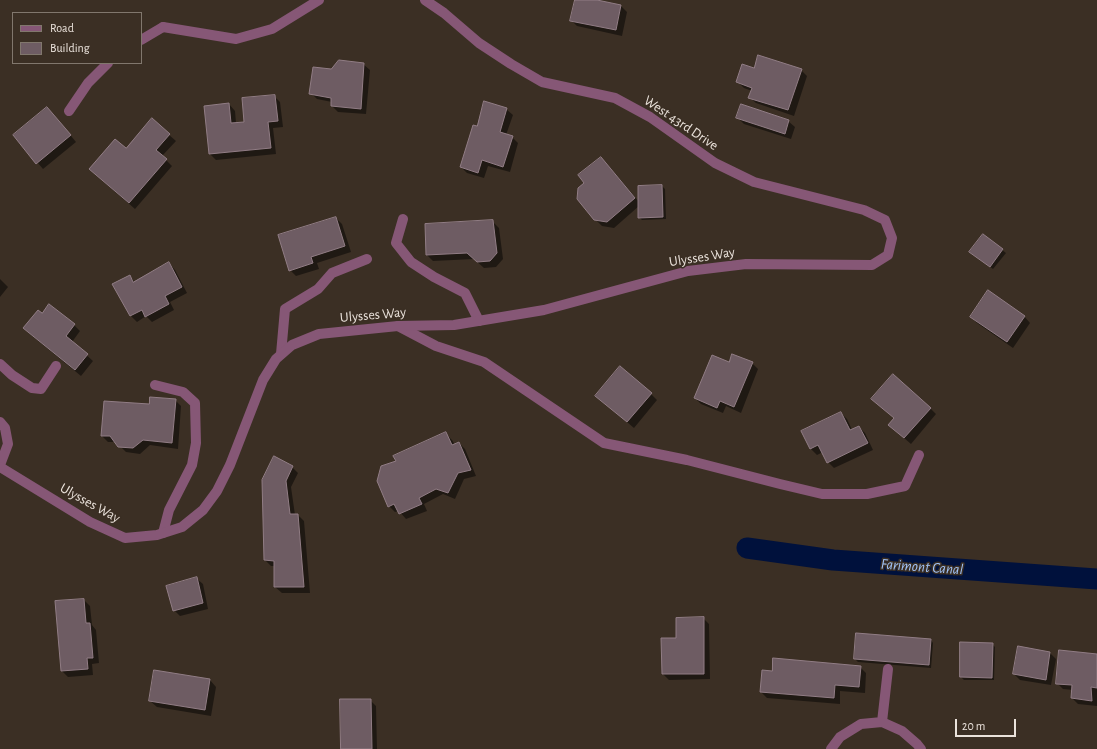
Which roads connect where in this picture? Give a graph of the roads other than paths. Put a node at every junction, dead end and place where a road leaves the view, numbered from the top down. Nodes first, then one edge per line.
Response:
1 (319, 0) edge
2 (425, 0) edge
3 (142, 39) edge
4 (107, 64) edge
5 (69, 111) dead end
6 (403, 219) dead end
7 (367, 259) dead end
8 (872, 265) joint
9 (479, 321) junction
10 (398, 326) junction
11 (281, 354) junction
12 (0, 364) edge
13 (56, 366) dead end
14 (155, 385) dead end
15 (0, 422) edge
16 (919, 455) dead end
17 (0, 466) edge
18 (163, 533) junction
19 (888, 669) dead end
20 (882, 722) junction
21 (831, 749) edge
22 (921, 749) edge

1 - 3 street
2 - 8 street, West 43rd Drive
4 - 5 street
6 - 9 street
7 - 11 street
8 - 9 street, Ulysses Way
9 - 10 street, Ulysses Way
10 - 11 street, Ulysses Way
10 - 16 street
11 - 18 street, Ulysses Way
12 - 13 street
14 - 18 street
15 - 17 street
17 - 18 street, Ulysses Way
19 - 20 street
20 - 21 street
20 - 22 street

